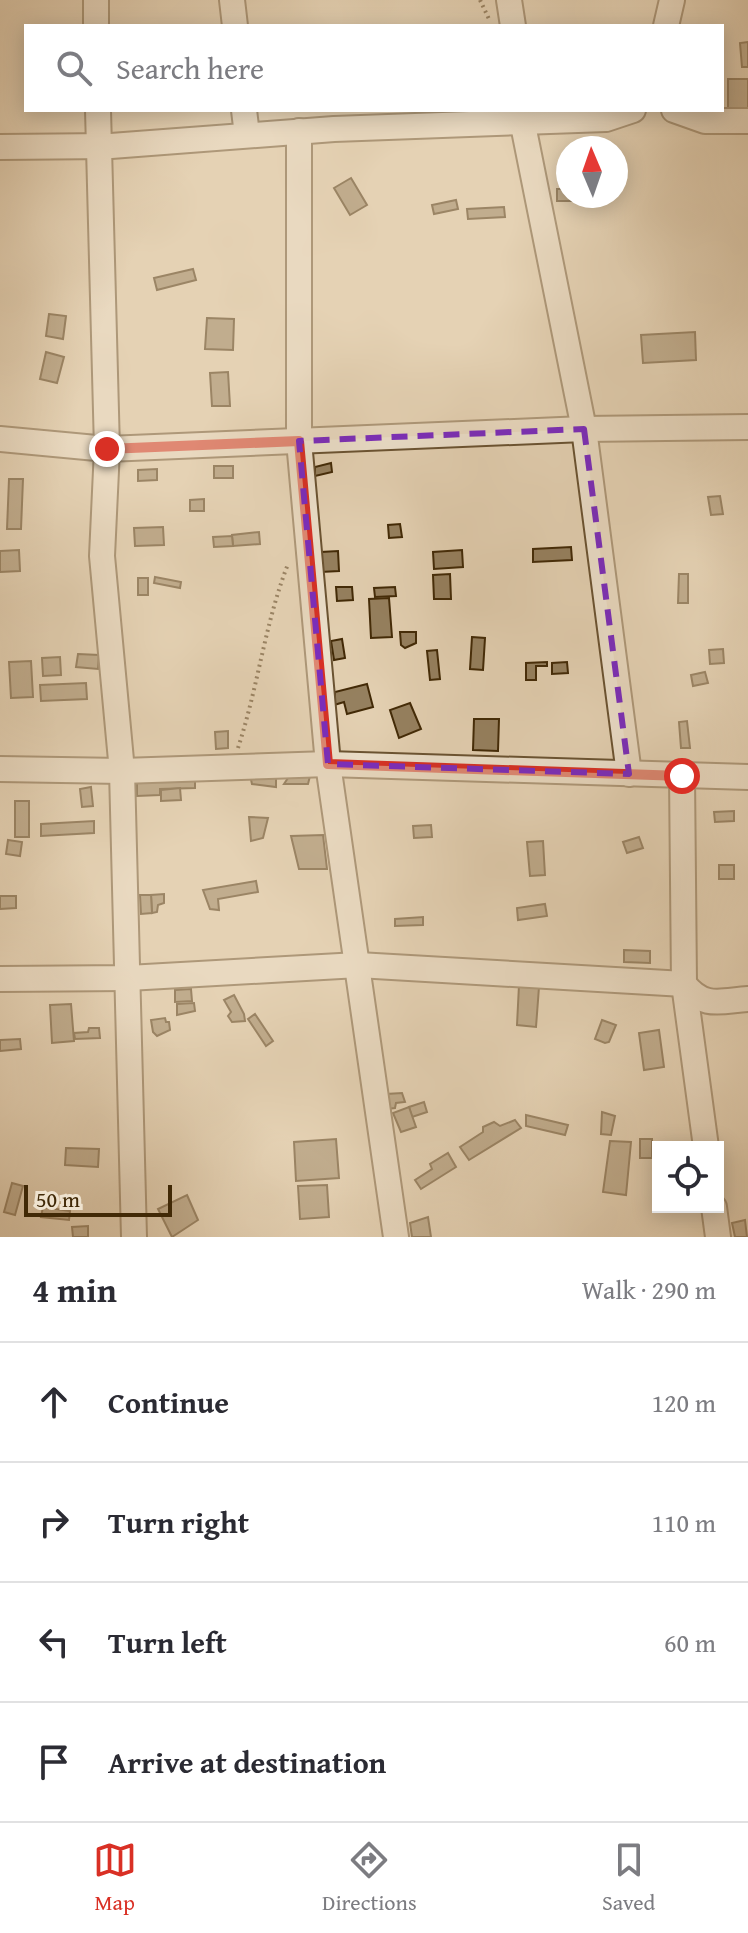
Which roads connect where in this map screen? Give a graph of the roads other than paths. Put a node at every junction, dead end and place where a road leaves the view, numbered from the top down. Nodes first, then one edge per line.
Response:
1 (96, 0) edge
2 (232, 0) edge
3 (509, 0) edge
4 (672, 0) edge
5 (96, 24) edge
6 (235, 24) edge
7 (513, 24) edge
8 (666, 24) edge
9 (98, 112) edge
10 (244, 112) edge
11 (627, 112) edge
12 (680, 112) edge
13 (521, 116) edge
14 (748, 121) edge
15 (299, 131) junction
16 (247, 135) junction
17 (98, 146) junction
18 (0, 147) edge
19 (748, 427) edge
20 (584, 429) junction
21 (0, 439) edge
22 (299, 441) junction
23 (107, 449) junction
24 (328, 764) junction
25 (0, 769) edge
26 (122, 771) junction
27 (629, 774) junction
28 (682, 776) junction
29 (748, 777) edge
30 (358, 965) junction
31 (128, 978) junction
32 (0, 979) edge
33 (684, 984) junction
34 (748, 999) edge
35 (705, 1141) edge
36 (715, 1213) edge
37 (134, 1237) edge
38 (396, 1237) edge
39 (718, 1237) edge

1 - 5 street
2 - 6 street
3 - 7 street
4 - 8 street
9 - 17 street
10 - 16 street
11 - 13 street
12 - 14 street
13 - 15 street
13 - 20 street
15 - 16 street
15 - 22 street
16 - 17 street
17 - 18 street
17 - 23 street
19 - 20 street
20 - 22 street
20 - 27 street
21 - 23 street
22 - 23 street
22 - 24 street
23 - 26 street
24 - 26 street
24 - 27 street
24 - 30 street
25 - 26 street
26 - 31 street
27 - 28 street
28 - 29 street
28 - 33 street
30 - 31 street
30 - 33 street
30 - 38 street
31 - 32 street
31 - 37 street
33 - 34 street
33 - 35 street
36 - 39 street

